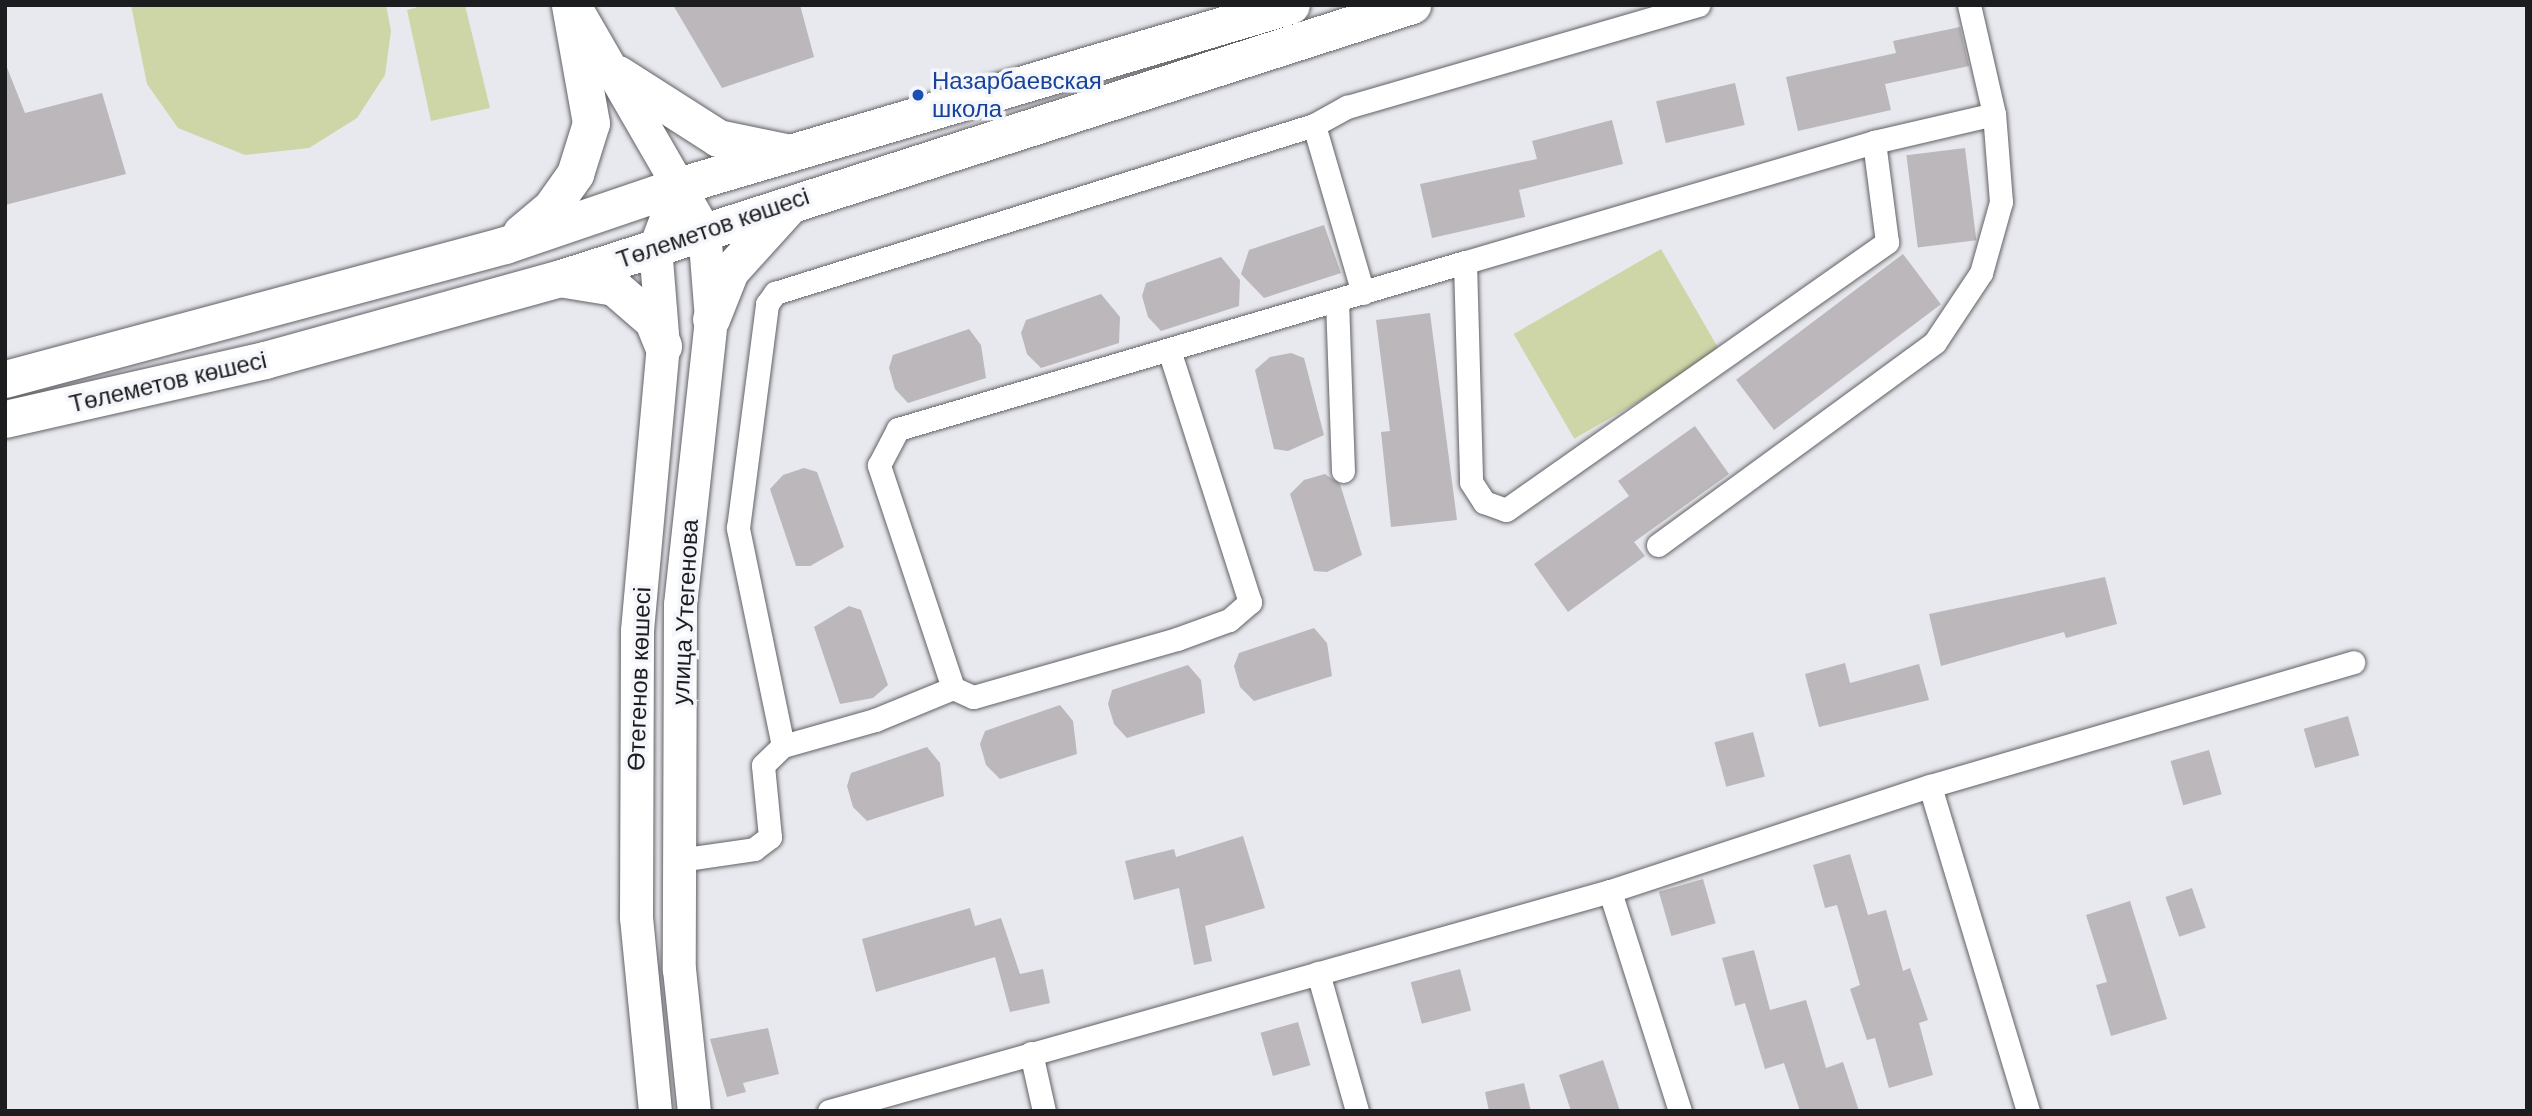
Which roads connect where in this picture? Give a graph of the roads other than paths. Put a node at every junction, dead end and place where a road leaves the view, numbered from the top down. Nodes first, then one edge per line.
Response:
1 (572, 5) edge
2 (1291, 5) edge
3 (1412, 5) edge
4 (1699, 5) edge
5 (1969, 5) edge
6 (618, 74) junction
7 (1994, 114) junction
8 (1314, 125) junction
9 (1874, 142) junction
10 (792, 153) junction
11 (678, 186) junction
12 (805, 196) junction
13 (704, 230) junction
14 (505, 246) junction
15 (655, 247) junction
16 (1465, 262) junction
17 (561, 278) junction
18 (1363, 293) junction
19 (1337, 300) junction
20 (711, 319) junction
21 (663, 346) junction
22 (1169, 350) junction
23 (5, 379) edge
24 (5, 419) edge
25 (1343, 471) dead end
26 (1658, 545) dead end
27 (2353, 662) dead end
28 (953, 688) junction
29 (783, 746) junction
30 (1930, 786) junction
31 (679, 860) junction
32 (1610, 891) junction
33 (1318, 973) junction
34 (1031, 1053) junction
35 (655, 1111) edge
36 (694, 1111) edge
37 (829, 1111) edge
38 (1044, 1111) edge
39 (1357, 1111) edge
40 (1680, 1111) edge
41 (2028, 1111) edge

1 - 6 main road, улица Утегенова
1 - 14 main road
2 - 10 main road, Төлеметов көшесі
3 - 12 main road, Төлеметов көшесі
4 - 8 street
5 - 7 street
6 - 10 main road
6 - 11 main road, улица Утегенова
7 - 9 street
7 - 26 street
8 - 18 street
8 - 29 street
9 - 16 street
9 - 16 street
10 - 11 main road, Төлеметов көшесі
11 - 13 main road, улица Утегенова
11 - 14 main road, Төлеметов көшесі
11 - 15 main road
12 - 13 main road, Төлеметов көшесі
12 - 20 main road
13 - 15 main road, Төлеметов көшесі
13 - 20 main road, улица Утегенова
14 - 23 main road, Төлеметов көшесі
15 - 17 main road, Төлеметов көшесі
15 - 21 main road, Өтегенов көшесі
16 - 18 street
17 - 21 main road
17 - 24 main road, Төлеметов көшесі
18 - 19 street
19 - 22 street
19 - 25 street
20 - 31 main road, улица Утегенова
21 - 35 main road, Өтегенов көшесі
22 - 28 street
22 - 28 street
27 - 30 street
28 - 29 street
29 - 31 street
30 - 32 street
30 - 41 street
31 - 36 main road, улица Утегенова
32 - 33 street
32 - 40 street
33 - 34 street
33 - 39 street
34 - 37 street
34 - 38 street

